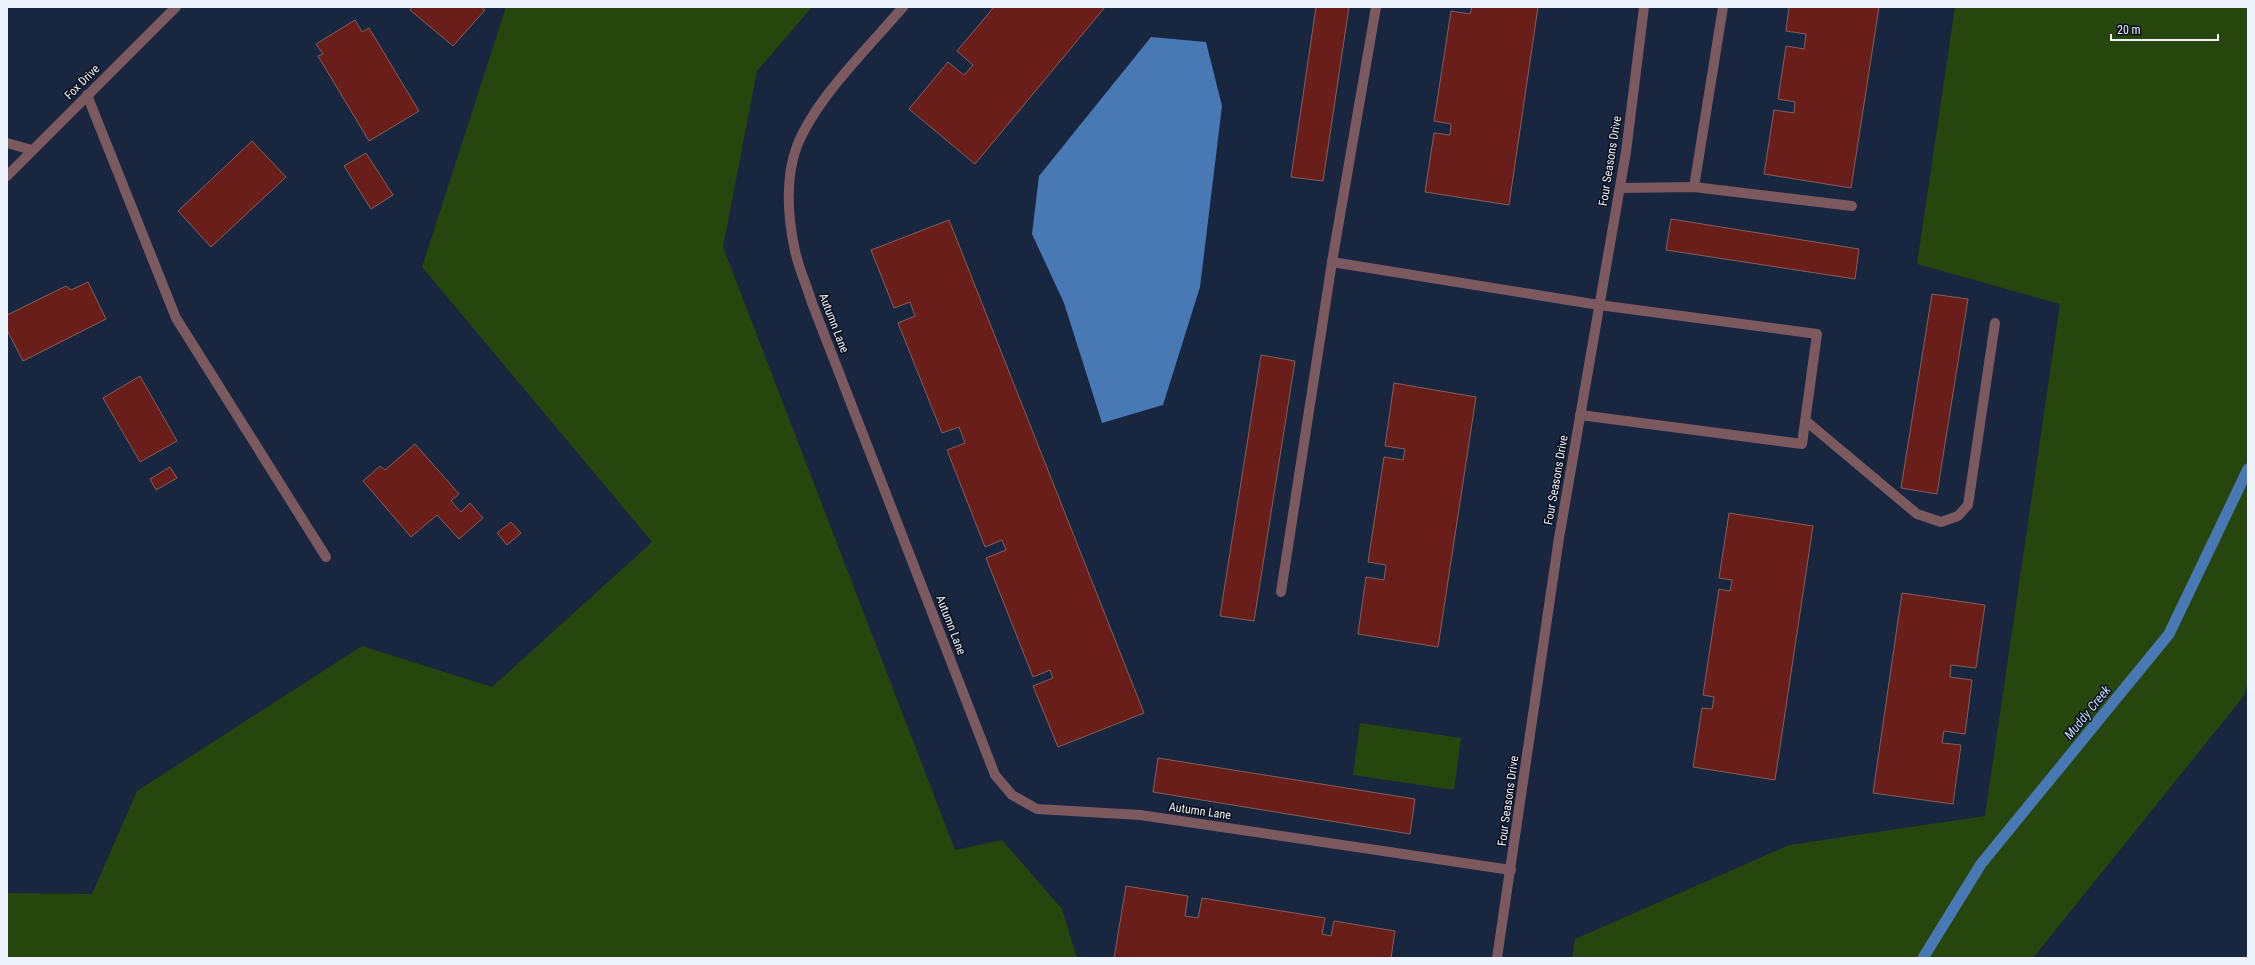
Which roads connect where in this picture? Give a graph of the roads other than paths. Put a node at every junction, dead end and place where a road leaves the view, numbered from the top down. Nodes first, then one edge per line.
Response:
1 (176, 7) edge
2 (903, 7) edge
3 (1376, 7) edge
4 (1644, 7) edge
5 (1723, 7) edge
6 (87, 95) junction
7 (7, 143) edge
8 (32, 150) junction
9 (7, 176) edge
10 (1694, 187) junction
11 (1620, 188) junction
12 (1852, 206) dead end
13 (1332, 262) junction
14 (1600, 305) junction
15 (1995, 323) dead end
16 (1580, 415) junction
17 (1806, 421) junction
18 (326, 557) dead end
19 (1281, 592) dead end
20 (1511, 870) junction
21 (1497, 958) edge

1 - 6 street, Fox Drive
2 - 20 street, Autumn Lane
3 - 13 street
4 - 11 street, Four Seasons Drive
5 - 10 street
6 - 8 street, Fox Drive
6 - 18 street
7 - 8 street
8 - 9 street, Fox Drive
10 - 11 street
10 - 12 street
11 - 14 street, Four Seasons Drive
13 - 14 street
13 - 19 street
14 - 16 street, Four Seasons Drive
14 - 17 street
15 - 17 street
16 - 17 street
16 - 20 street, Four Seasons Drive
20 - 21 street, Four Seasons Drive

